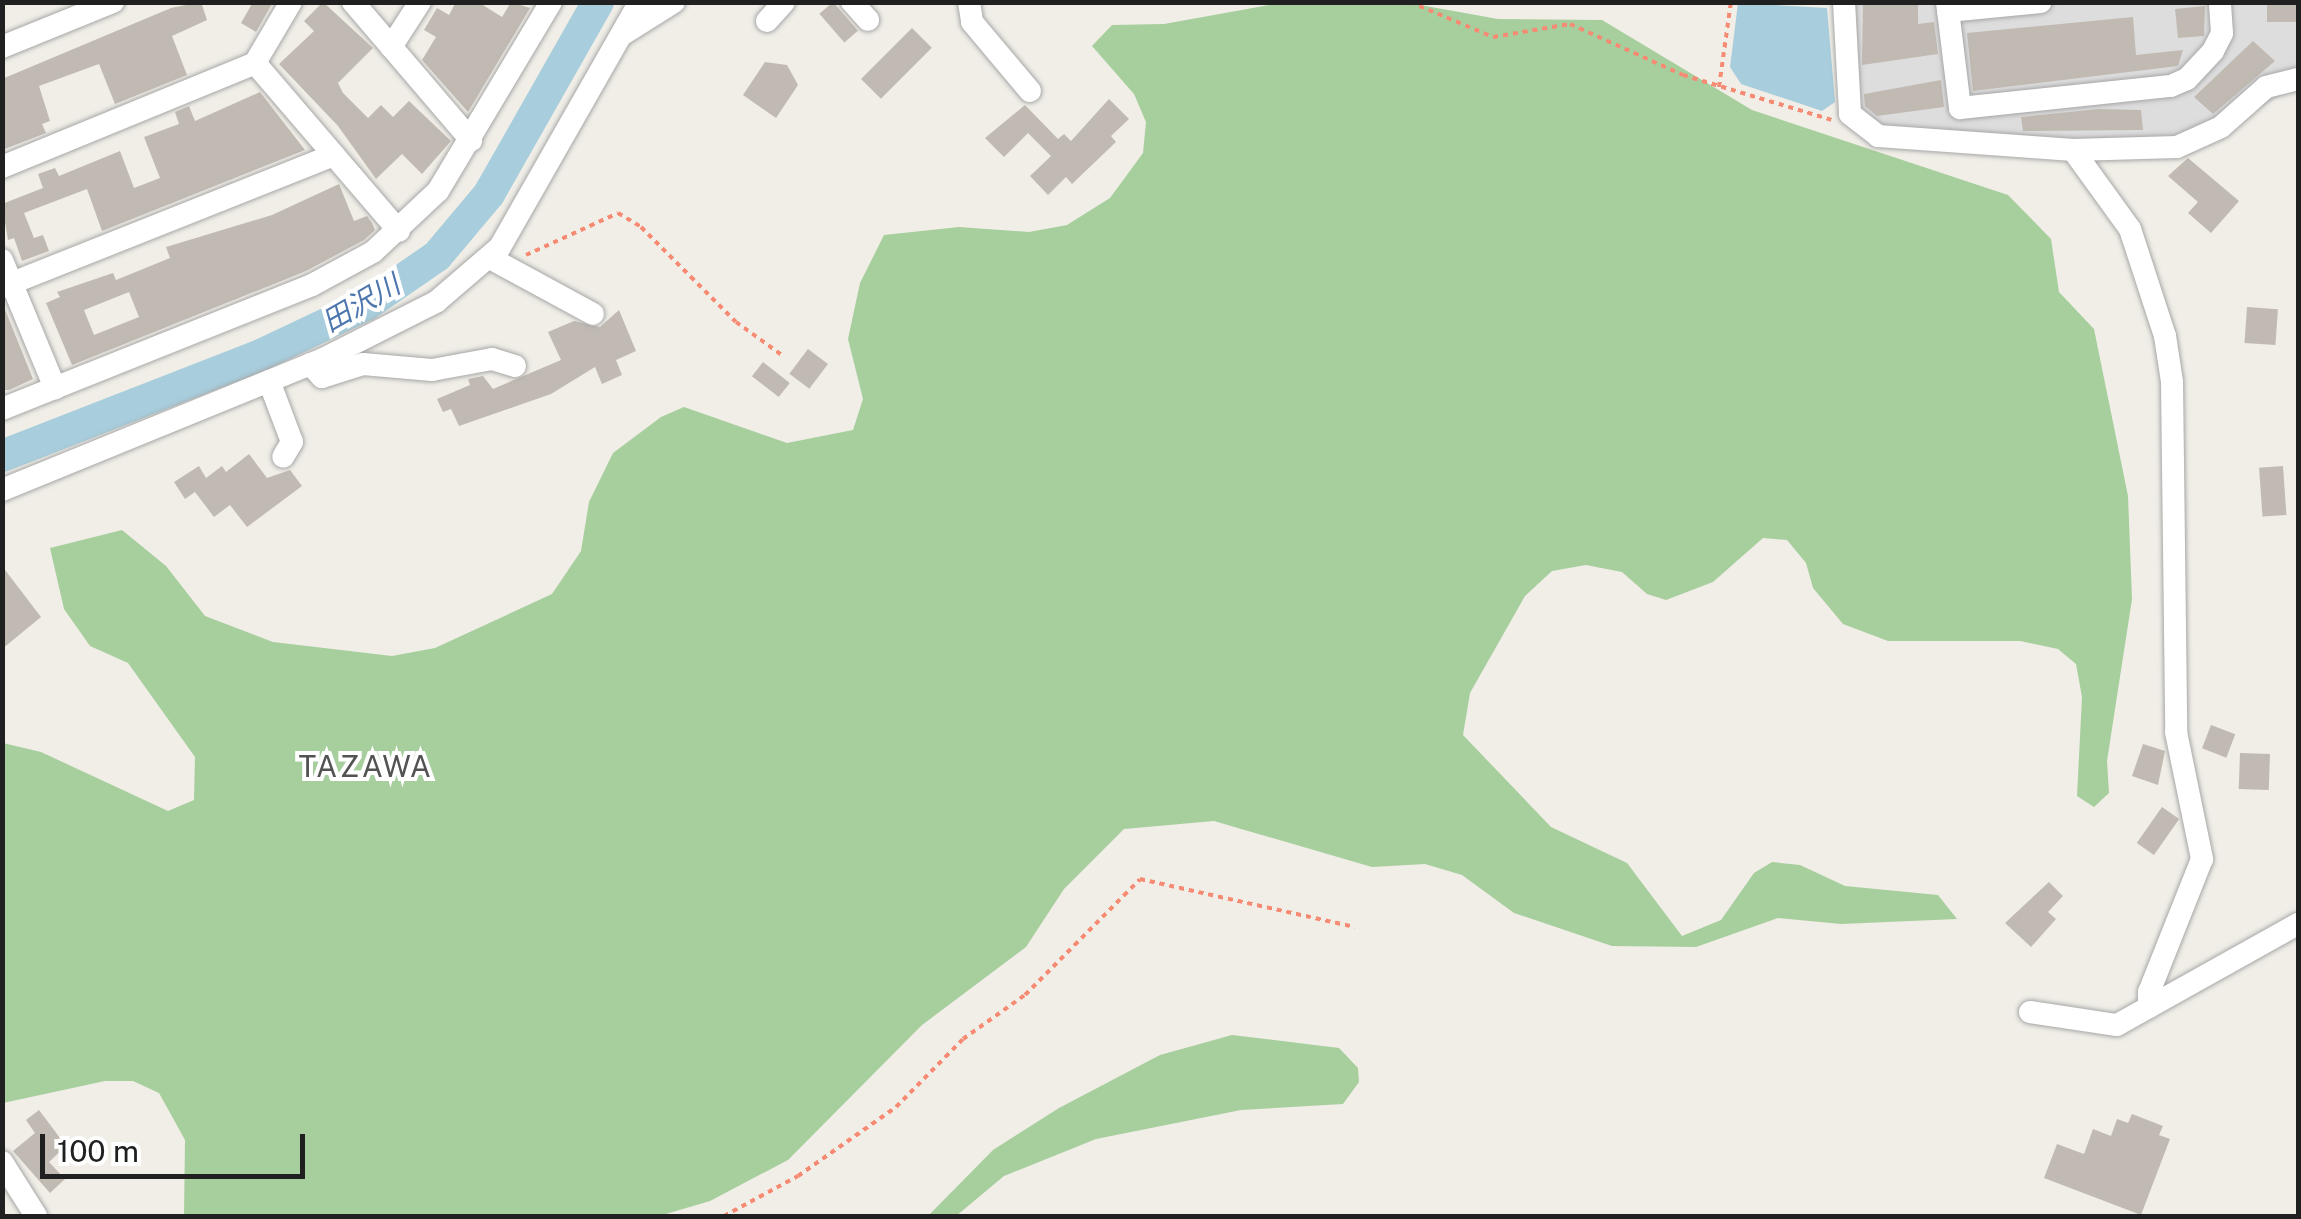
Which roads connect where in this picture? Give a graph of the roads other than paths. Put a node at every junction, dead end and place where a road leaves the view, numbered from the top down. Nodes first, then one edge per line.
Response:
1 (113, 2) edge
2 (291, 2) edge
3 (353, 2) edge
4 (420, 2) edge
5 (551, 2) edge
6 (640, 2) edge
7 (674, 2) edge
8 (784, 2) edge
9 (969, 2) edge
10 (1844, 2) edge
11 (2042, 2) edge
12 (2220, 2) edge
13 (1947, 7) edge
14 (767, 21) dead end
15 (620, 36) junction
16 (390, 47) junction
17 (2, 48) edge
18 (256, 63) junction
19 (2298, 79) edge
20 (1030, 91) dead end
21 (471, 140) junction
22 (2073, 150) junction
23 (334, 155) junction
24 (2, 167) edge
25 (399, 231) junction
26 (493, 255) junction
27 (2, 260) edge
28 (7, 285) edge
29 (592, 314) dead end
30 (310, 364) junction
31 (515, 366) dead end
32 (269, 381) junction
33 (55, 388) junction
34 (2, 410) edge
35 (284, 457) dead end
36 (2, 490) edge
37 (2298, 924) edge
38 (2150, 1007) junction
39 (2030, 1012) dead end
40 (2, 1162) edge
41 (36, 1216) edge

1 - 17 street
2 - 18 street
3 - 16 street
4 - 16 street
5 - 21 street
6 - 15 street
7 - 15 street
8 - 14 street
9 - 20 street
10 - 22 street
11 - 13 street
12 - 13 street
15 - 26 street
16 - 21 street
18 - 23 street
18 - 24 street
19 - 22 street
21 - 25 street
22 - 38 street
23 - 25 street
23 - 28 street
25 - 33 street
26 - 29 street
26 - 30 street
27 - 28 street
28 - 33 street
30 - 31 street
30 - 32 street
32 - 35 street
32 - 36 street
33 - 34 street
37 - 38 street
38 - 39 street
40 - 41 street

